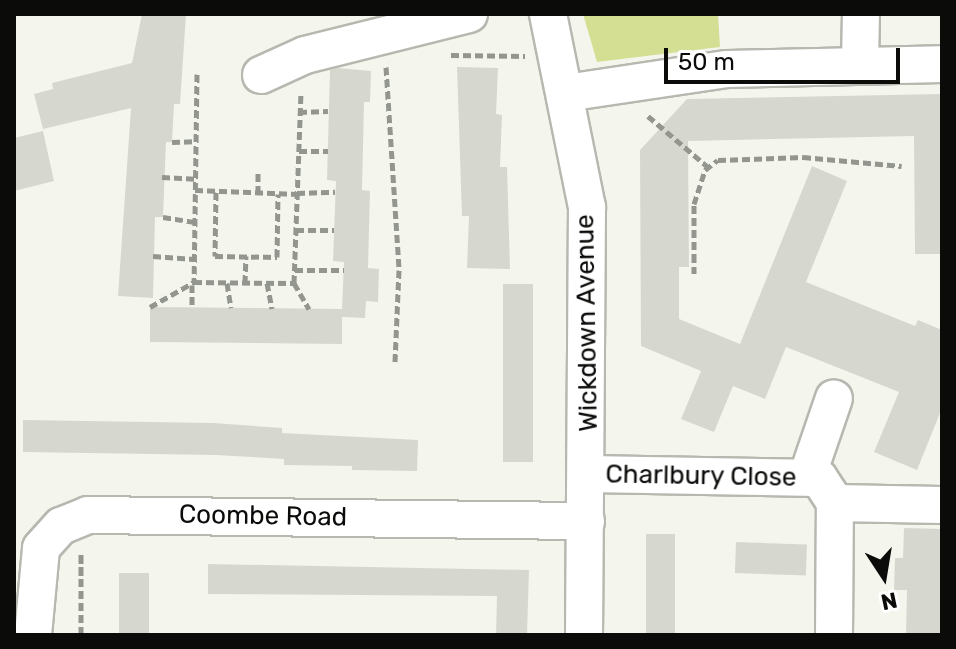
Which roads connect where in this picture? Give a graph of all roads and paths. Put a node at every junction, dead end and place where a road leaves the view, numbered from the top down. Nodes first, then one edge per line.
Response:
1 (469, 14) edge
2 (548, 14) edge
3 (861, 14) edge
4 (372, 29) edge
5 (305, 55) junction
6 (448, 55) dead end
7 (558, 57) junction
8 (860, 64) junction
9 (942, 64) edge
10 (197, 74) dead end
11 (261, 75) dead end
12 (610, 85) junction
13 (566, 93) junction
14 (328, 111) dead end
15 (299, 112) junction
16 (195, 141) junction
17 (172, 142) dead end
18 (299, 151) junction
19 (328, 151) dead end
20 (902, 166) dead end
21 (708, 167) junction
22 (258, 173) dead end
23 (162, 177) dead end
24 (195, 179) junction
25 (195, 190) junction
26 (216, 192) junction
27 (258, 192) junction
28 (335, 192) dead end
29 (297, 193) junction
30 (278, 194) junction
31 (163, 217) dead end
32 (194, 222) junction
33 (296, 230) junction
34 (334, 230) dead end
35 (153, 256) dead end
36 (246, 256) junction
37 (194, 259) junction
38 (295, 270) junction
39 (344, 270) dead end
40 (694, 274) dead end
41 (193, 283) junction
42 (227, 283) junction
43 (245, 283) junction
44 (267, 283) junction
45 (294, 283) junction
46 (150, 307) dead end
47 (192, 308) dead end
48 (231, 308) dead end
49 (272, 309) dead end
50 (309, 309) dead end
51 (395, 362) dead end
52 (834, 398) dead end
53 (588, 474) junction
54 (807, 477) junction
55 (835, 503) junction
56 (942, 505) edge
57 (82, 517) junction
58 (586, 521) junction
59 (33, 635) edge
60 (81, 635) edge
61 (584, 635) edge
62 (834, 635) edge

1 - 4 street
2 - 7 street, Wickdown Avenue
3 - 8 street
4 - 5 street
4 - 51 path
5 - 11 street
5 - 15 path
6 - 7 path
7 - 13 street, Wickdown Avenue
8 - 9 street
8 - 12 street
10 - 16 path
12 - 13 street
12 - 21 path
13 - 53 street, Wickdown Avenue
14 - 15 path
15 - 18 path
16 - 17 path
16 - 24 path
18 - 19 path
18 - 29 path
20 - 21 path
21 - 40 path
22 - 27 path
23 - 24 path
24 - 25 path
25 - 26 path
25 - 32 path
26 - 27 path
26 - 36 path
27 - 30 path
28 - 29 path
29 - 30 path
29 - 33 path
30 - 36 path
31 - 32 path
32 - 37 path
33 - 34 path
33 - 38 path
35 - 37 path
36 - 43 path
37 - 41 path
38 - 39 path
38 - 45 path
41 - 42 path
41 - 46 path
41 - 47 path
42 - 43 path
42 - 48 path
43 - 44 path
44 - 45 path
44 - 49 path
45 - 50 path
52 - 54 street
53 - 54 street, Charlbury Close
53 - 58 street, Wickdown Avenue
54 - 55 street, Charlbury Close
55 - 56 street
55 - 62 street
57 - 58 street, Coombe Road
57 - 59 street
57 - 60 path
58 - 61 street, Wickdown Avenue

